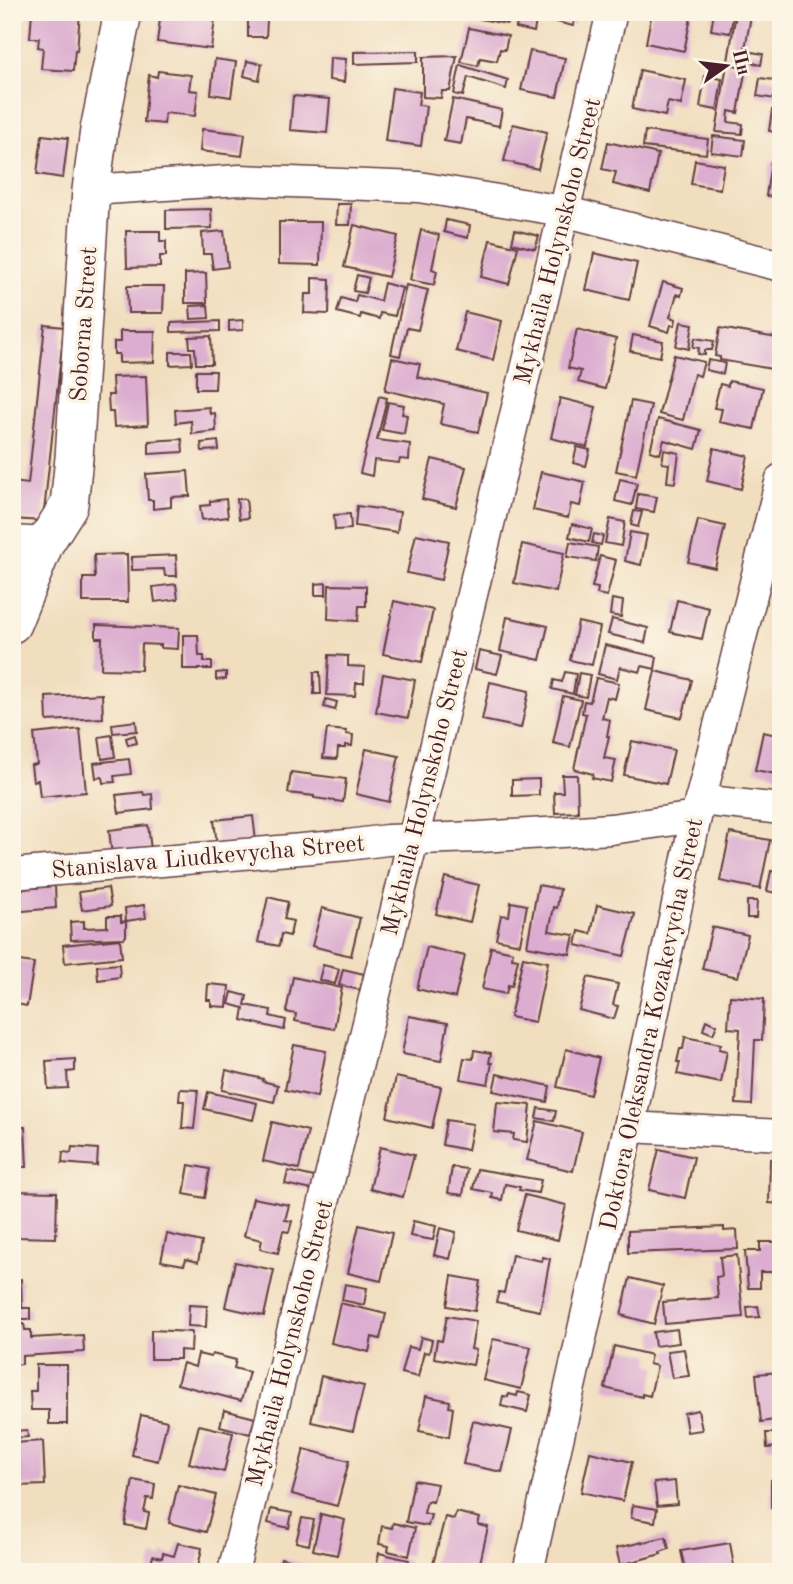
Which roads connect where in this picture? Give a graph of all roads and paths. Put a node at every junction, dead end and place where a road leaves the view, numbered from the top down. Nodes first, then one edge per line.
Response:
1 (123, 12) edge
2 (612, 12) edge
3 (91, 190) junction
4 (563, 211) junction
5 (781, 267) edge
6 (781, 479) edge
7 (777, 510) edge
8 (29, 542) edge
9 (12, 624) edge
10 (698, 808) junction
11 (781, 809) edge
12 (413, 840) junction
13 (12, 874) edge
14 (629, 1128) junction
15 (781, 1135) edge
16 (233, 1572) edge
17 (527, 1572) edge

1 - 3 street, Soborna Street
2 - 4 street, Mykhaila Holynskoho Street
3 - 4 street
3 - 8 street, Soborna Street
4 - 5 street
4 - 12 street, Mykhaila Holynskoho Street
6 - 7 street, Doktora Oleksandra Kozakevycha Street
7 - 10 street, Doktora Oleksandra Kozakevycha Street
8 - 9 street, Soborna Street
10 - 11 street, Stanislava Liudkevycha Street
10 - 12 street, Stanislava Liudkevycha Street
10 - 14 street, Doktora Oleksandra Kozakevycha Street
12 - 13 street, Stanislava Liudkevycha Street
12 - 16 street, Mykhaila Holynskoho Street
14 - 15 street
14 - 17 street, Doktora Oleksandra Kozakevycha Street

